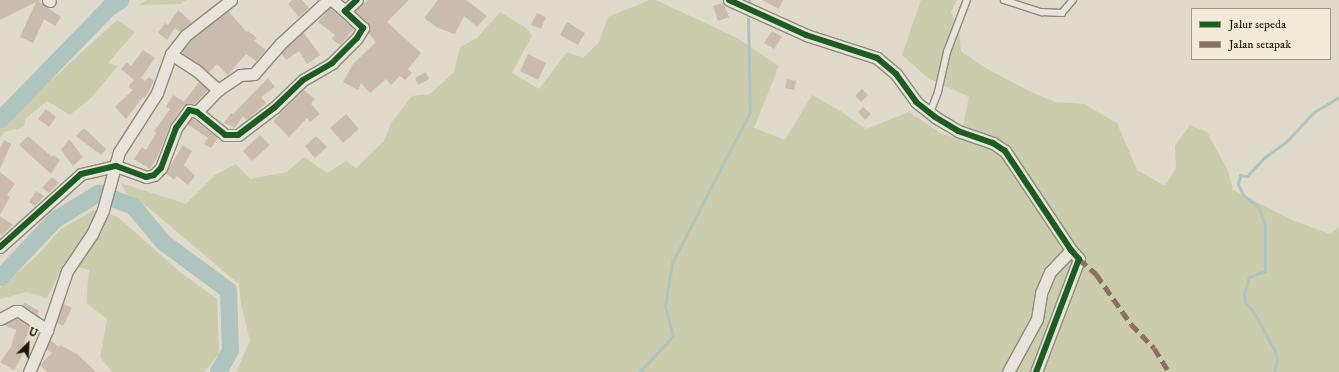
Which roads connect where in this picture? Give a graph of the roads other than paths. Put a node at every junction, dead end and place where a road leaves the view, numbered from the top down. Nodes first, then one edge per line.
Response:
1 (231, 0) edge
2 (328, 0) edge
3 (332, 0) edge
4 (357, 0) edge
5 (729, 0) edge
6 (967, 0) edge
7 (1004, 0) edge
8 (1073, 0) edge
9 (345, 11) junction
10 (171, 54) junction
11 (218, 90) junction
12 (197, 112) junction
13 (930, 113) junction
14 (116, 166) junction
15 (0, 247) edge
16 (1071, 250) junction
17 (0, 319) edge
18 (47, 330) junction
19 (30, 372) edge
20 (1008, 372) edge
21 (1036, 372) edge

1 - 10 street
2 - 11 street
3 - 9 street
4 - 9 street
5 - 13 street
6 - 13 lane
7 - 8 lane
9 - 12 street
10 - 11 street
10 - 14 street
11 - 12 street
12 - 14 street
13 - 16 street
14 - 15 street
14 - 18 street
16 - 20 street
16 - 21 street
17 - 18 street
18 - 19 street

